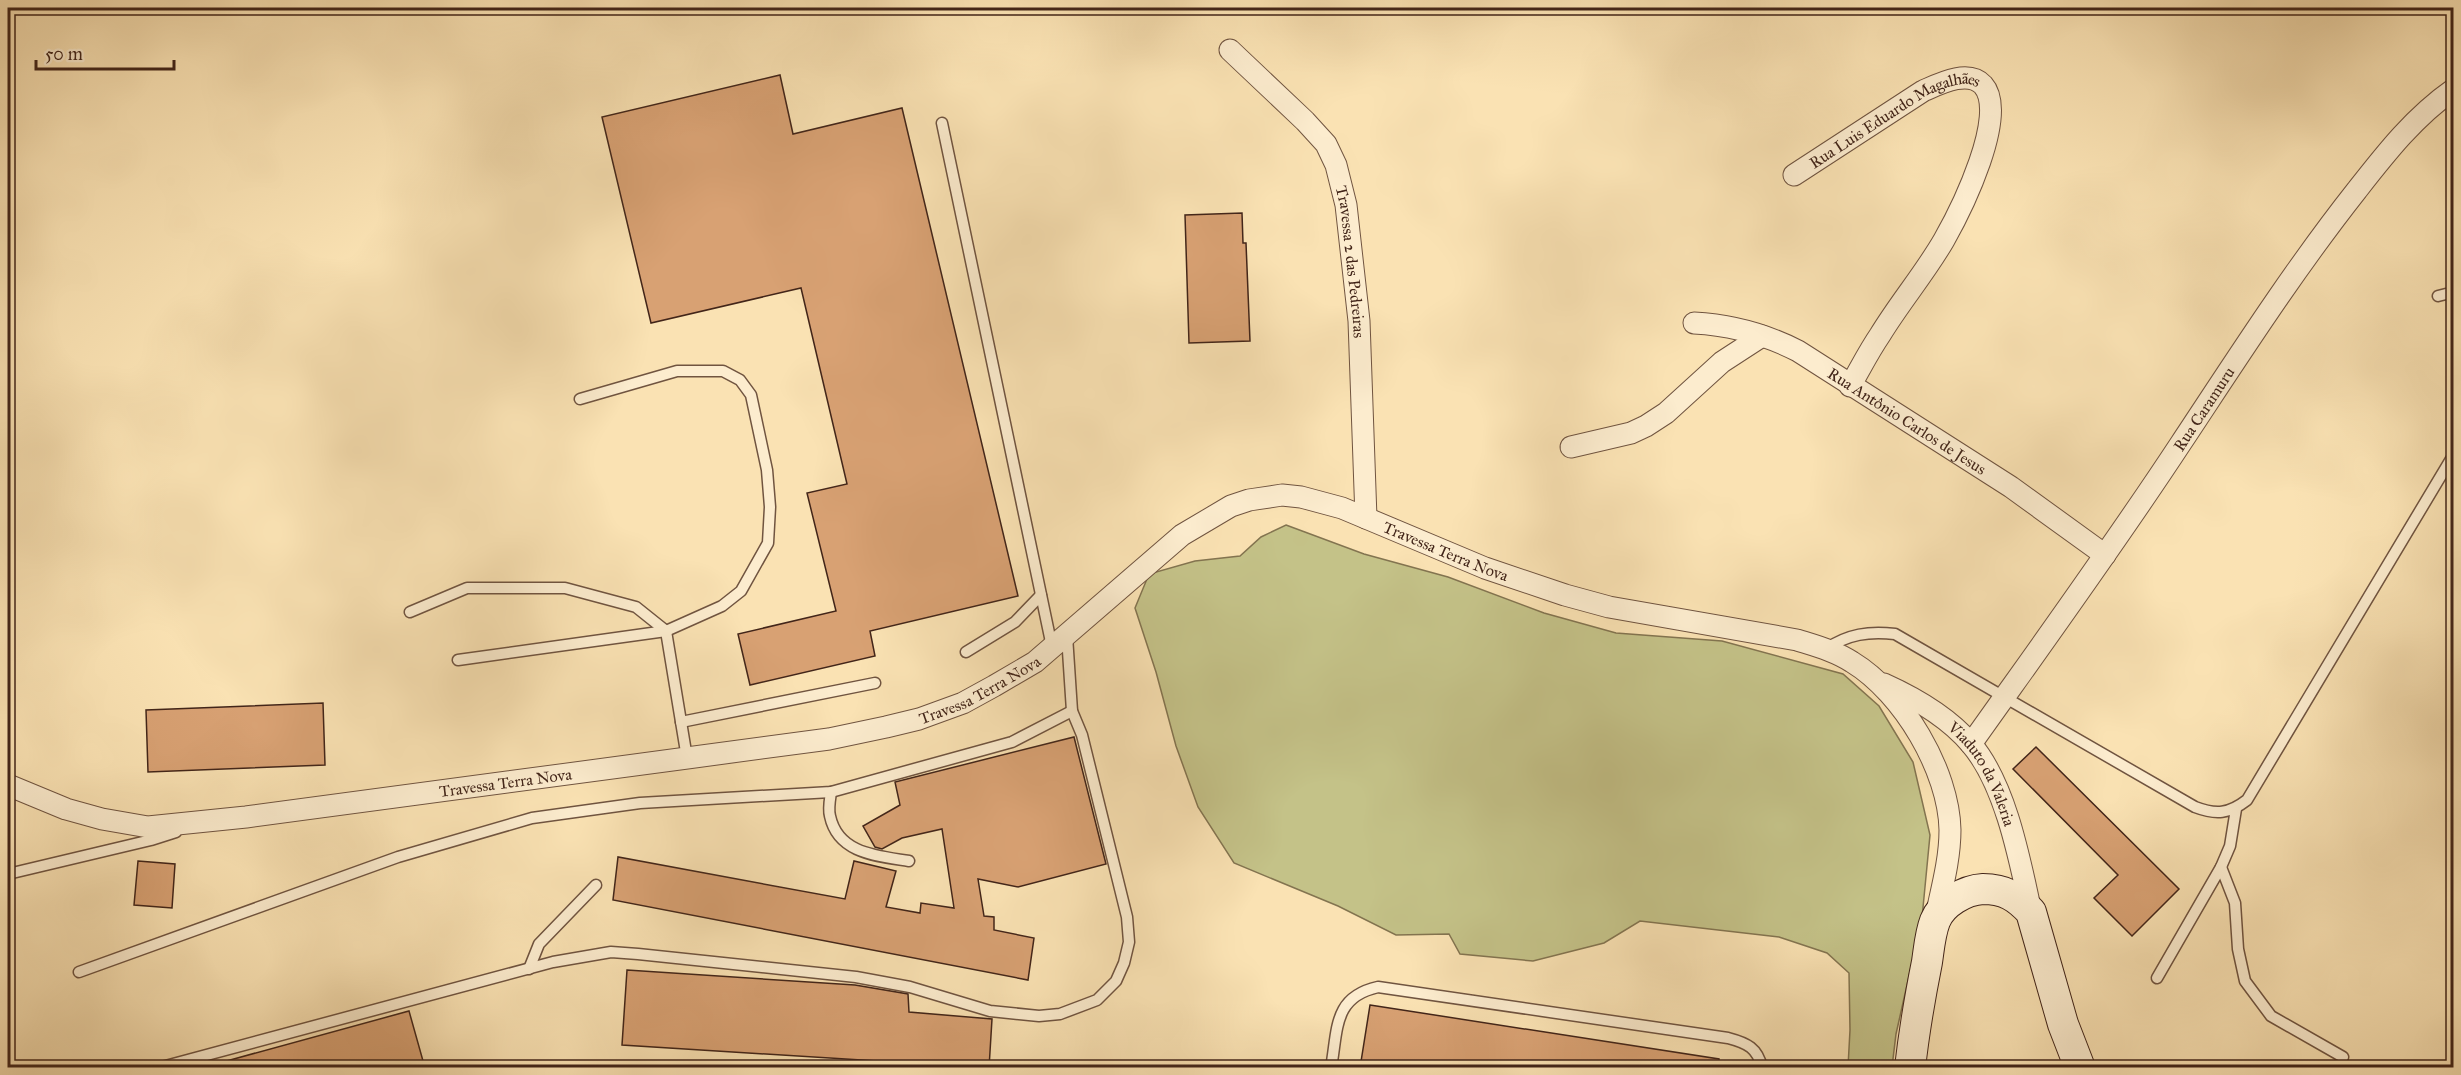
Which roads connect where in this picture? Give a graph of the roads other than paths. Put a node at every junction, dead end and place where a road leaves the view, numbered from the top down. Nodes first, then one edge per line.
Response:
1 (1230, 50) dead end
2 (2454, 89) edge
3 (942, 123) dead end
4 (1794, 176) dead end
5 (2454, 292) edge
6 (2438, 296) dead end
7 (1694, 323) dead end
8 (1762, 336) junction
9 (1850, 386) junction
10 (580, 399) dead end
11 (1571, 447) dead end
12 (2454, 454) edge
13 (1366, 518) junction
14 (2105, 555) junction
15 (1041, 595) junction
16 (410, 612) dead end
17 (666, 631) junction
18 (1060, 642) junction
19 (1826, 649) junction
20 (966, 652) dead end
21 (458, 660) dead end
22 (1875, 680) junction
23 (875, 683) dead end
24 (2004, 697) junction
25 (1072, 711) junction
26 (681, 722) junction
27 (1971, 744) junction
28 (687, 758) junction
29 (8, 785) edge
30 (831, 792) junction
31 (2236, 809) junction
32 (205, 822) junction
33 (909, 861) dead end
34 (2221, 867) junction
35 (8, 873) edge
36 (596, 885) dead end
37 (2031, 912) junction
38 (1935, 920) junction
39 (529, 969) junction
40 (79, 972) dead end
41 (2157, 978) dead end
42 (2343, 1057) dead end
43 (158, 1068) edge
44 (1331, 1068) edge
45 (1762, 1068) edge
46 (1910, 1068) edge
47 (2080, 1068) edge

1 - 13 street, Travessa 2 das Pedreiras
2 - 14 street, Rua Caramuru
3 - 15 lane
4 - 9 street, Rua Luis Eduardo Magalhães
5 - 6 lane
7 - 8 street, Rua Antônio Carlos de Jesus
8 - 9 street, Rua Antônio Carlos de Jesus
8 - 11 street
9 - 14 street, Rua Antônio Carlos de Jesus
10 - 17 lane
12 - 31 lane
13 - 18 street, Travessa Terra Nova
13 - 19 street, Travessa Terra Nova
14 - 24 street, Rua Caramuru
15 - 18 lane
15 - 20 lane
16 - 17 lane
17 - 21 lane
17 - 26 lane
18 - 25 lane
18 - 28 street, Travessa Terra Nova
19 - 22 street, Travessa Terra Nova
19 - 24 lane
22 - 27 street, Viaduto da Valeria
22 - 38 street
23 - 26 lane
24 - 27 street, Rua Caramuru
24 - 31 lane
25 - 30 lane
25 - 39 lane
26 - 28 lane
27 - 37 street, Viaduto da Valeria
28 - 32 street, Travessa Terra Nova
29 - 32 street, Travessa Terra Nova
30 - 33 lane
30 - 40 lane
31 - 34 lane
32 - 35 lane
34 - 41 lane
34 - 42 lane
36 - 39 lane
37 - 38 main road
37 - 47 main road, Viaduto da Valeria
38 - 46 main road
39 - 43 lane
44 - 45 lane

